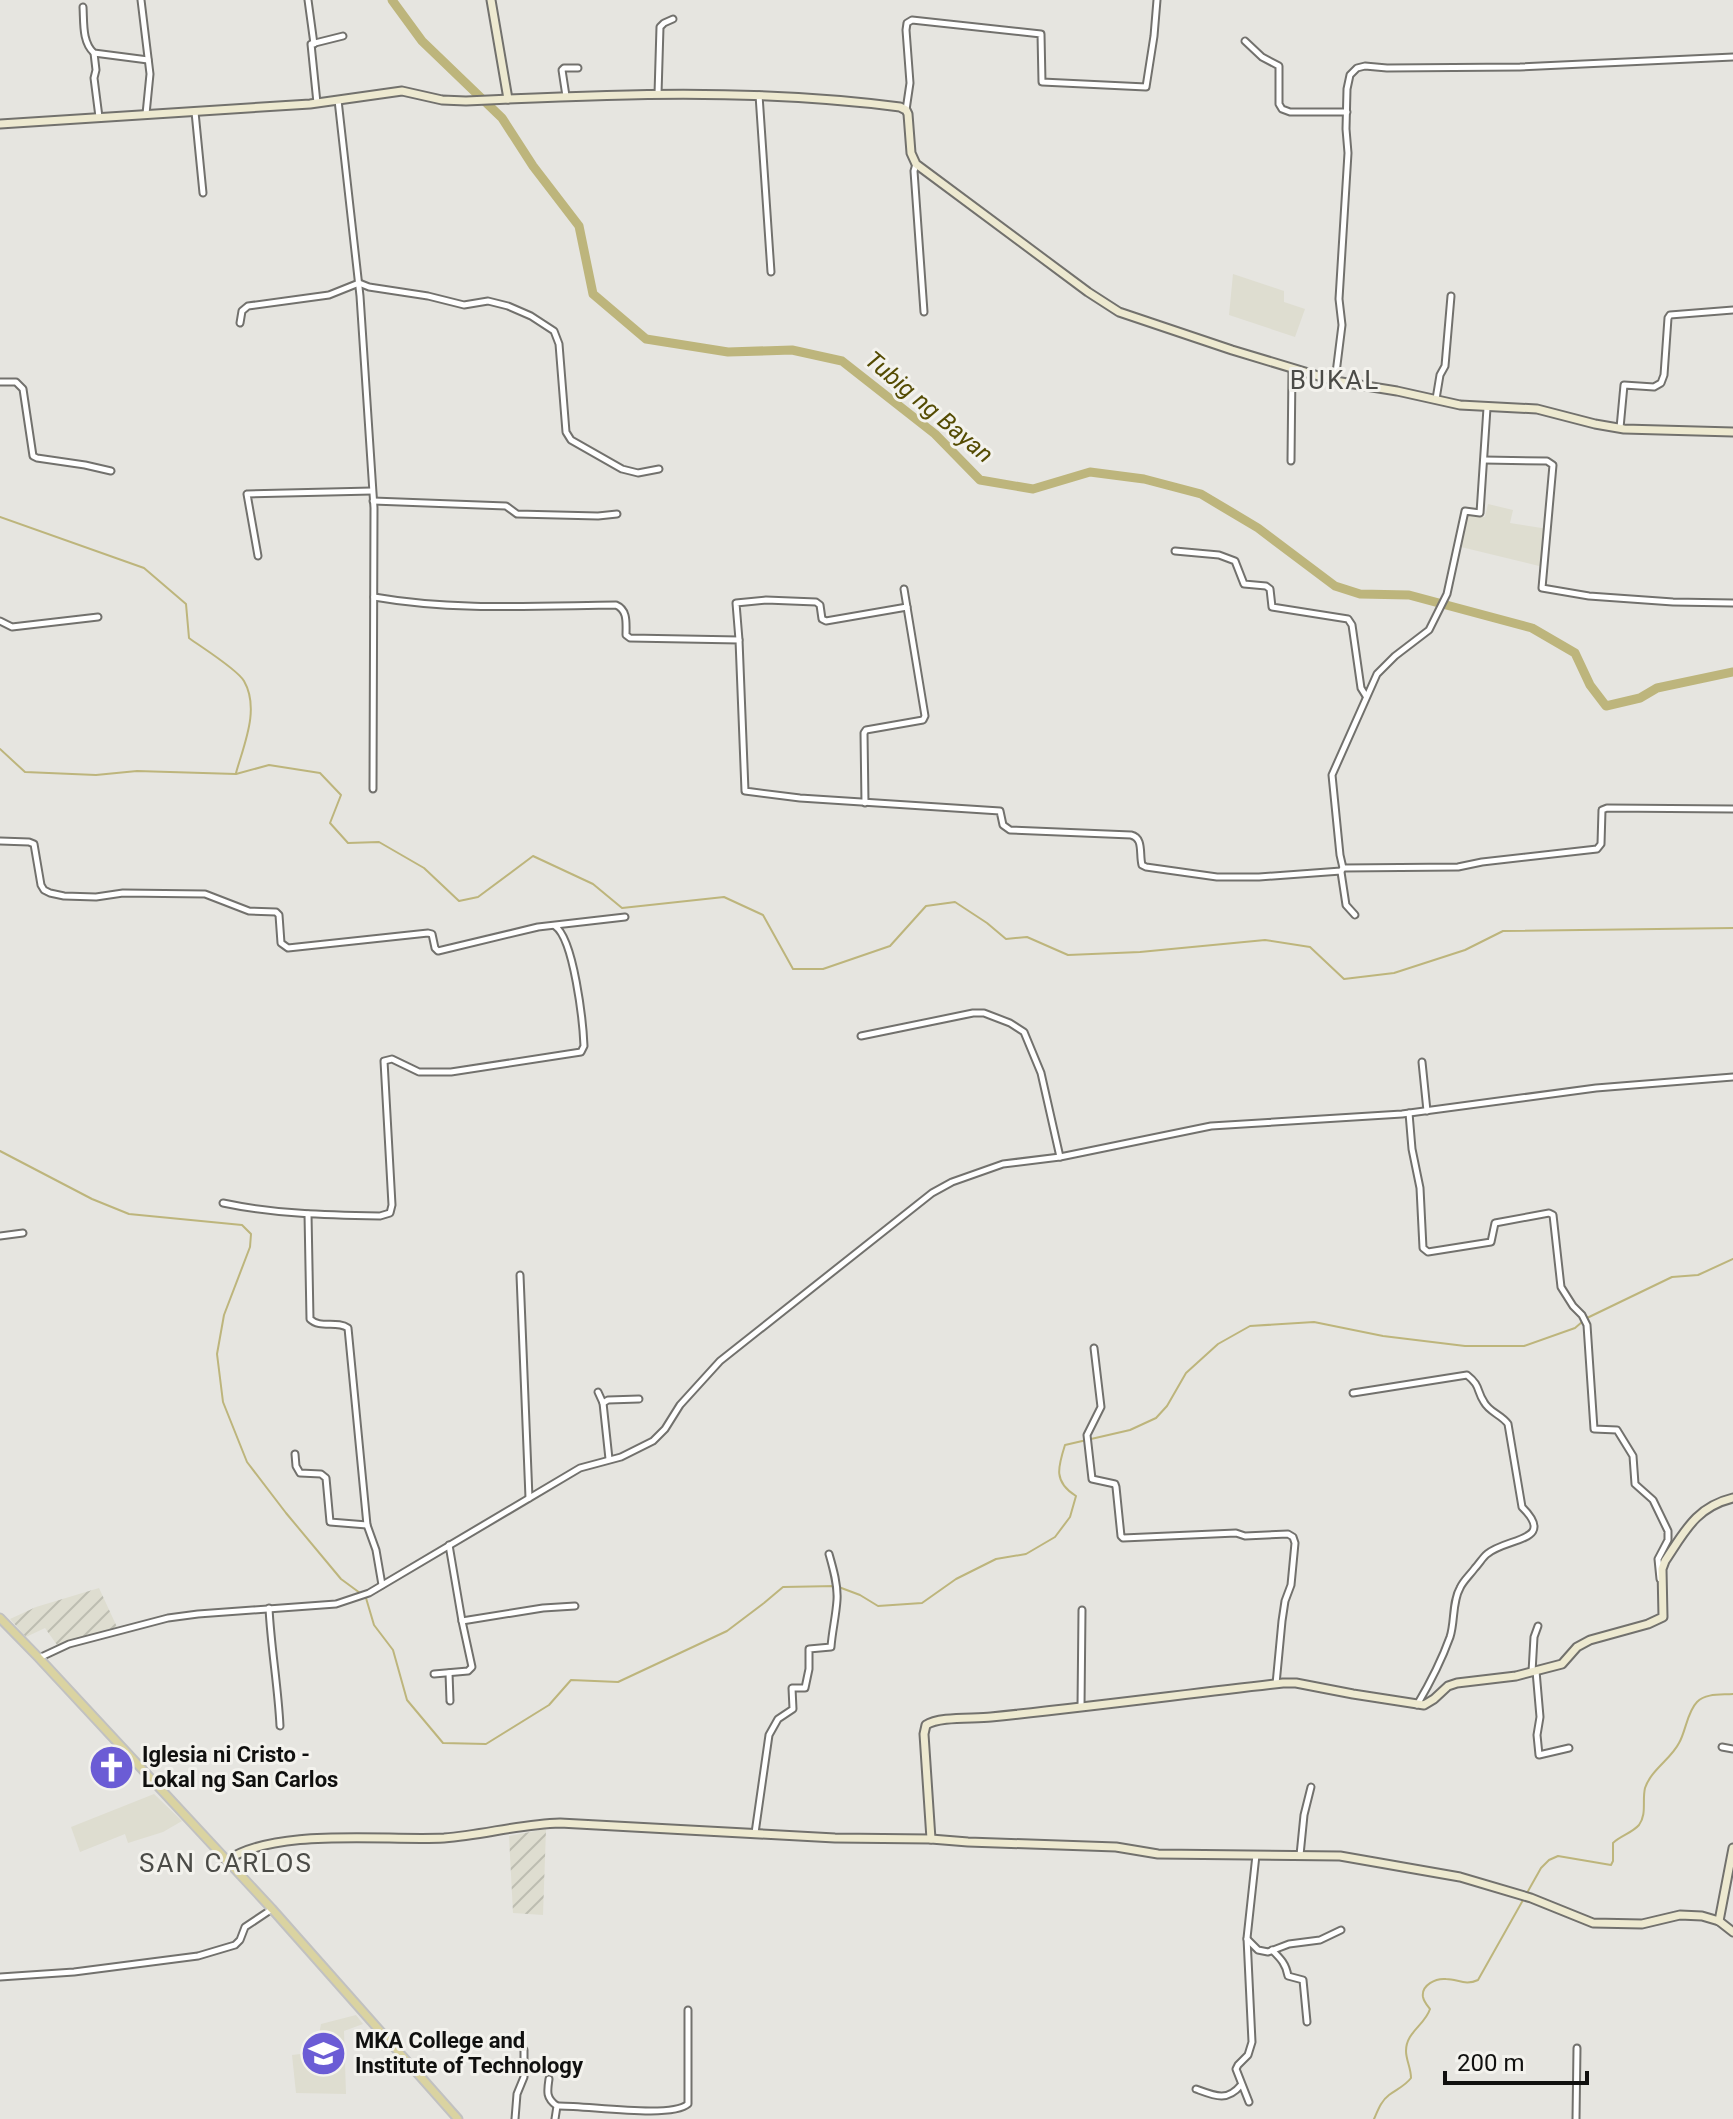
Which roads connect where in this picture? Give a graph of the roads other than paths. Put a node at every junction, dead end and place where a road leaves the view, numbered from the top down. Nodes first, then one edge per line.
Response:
1 (141, 0) edge
2 (308, 0) edge
3 (491, 0) edge
4 (1157, 0) edge
5 (83, 7) dead end
6 (673, 19) dead end
7 (343, 36) dead end
8 (1245, 41) dead end
9 (314, 44) junction
10 (94, 53) junction
11 (1733, 57) edge
12 (148, 60) junction
13 (578, 68) dead end
14 (658, 94) junction
15 (759, 95) junction
16 (566, 97) junction
17 (338, 99) junction
18 (508, 99) junction
19 (317, 103) junction
20 (906, 110) junction
21 (195, 112) junction
22 (1347, 112) junction
23 (146, 115) junction
24 (99, 117) junction
25 (0, 124) edge
26 (916, 164) junction
27 (203, 193) dead end
28 (771, 272) dead end
29 (359, 283) junction
30 (1451, 296) dead end
31 (1733, 310) edge
32 (924, 312) dead end
33 (240, 323) dead end
34 (1292, 369) junction
35 (1335, 381) junction
36 (0, 382) edge
37 (1436, 400) junction
38 (1487, 408) junction
39 (1620, 428) junction
40 (1733, 432) edge
41 (1484, 460) junction
42 (1291, 461) dead end
43 (659, 469) dead end
44 (111, 471) dead end
45 (372, 491) junction
46 (373, 501) junction
47 (617, 514) dead end
48 (1175, 551) dead end
49 (258, 556) dead end
50 (904, 589) dead end
51 (374, 597) junction
52 (1733, 603) edge
53 (907, 607) junction
54 (98, 617) dead end
55 (0, 621) edge
56 (739, 640) junction
57 (1367, 697) junction
58 (373, 789) dead end
59 (865, 803) junction
60 (1733, 809) edge
61 (0, 841) edge
62 (1342, 870) junction
63 (1355, 915) dead end
64 (625, 917) dead end
65 (554, 925) junction
66 (861, 1036) dead end
67 (1422, 1062) dead end
68 (1733, 1077) edge
69 (1427, 1111) junction
70 (1409, 1113) junction
71 (1060, 1157) junction
72 (223, 1203) dead end
73 (308, 1214) junction
74 (23, 1233) dead end
75 (0, 1236) edge
76 (520, 1275) dead end
77 (1094, 1348) dead end
78 (598, 1392) dead end
79 (1353, 1393) dead end
80 (639, 1399) dead end
81 (603, 1403) junction
82 (295, 1454) dead end
83 (609, 1459) junction
84 (529, 1498) junction
85 (1733, 1498) edge
86 (367, 1525) junction
87 (449, 1545) junction
88 (829, 1554) dead end
89 (382, 1585) junction
90 (1662, 1588) junction
91 (575, 1606) dead end
92 (269, 1608) junction
93 (1082, 1610) dead end
94 (0, 1618) edge
95 (462, 1621) junction
96 (1538, 1626) dead end
97 (39, 1658) junction
98 (1534, 1672) junction
99 (449, 1673) junction
100 (434, 1674) dead end
101 (1276, 1684) junction
102 (450, 1701) dead end
103 (1417, 1705) junction
104 (1081, 1708) junction
105 (280, 1726) dead end
106 (1722, 1747) dead end
107 (1569, 1748) dead end
108 (1733, 1749) edge
109 (1311, 1787) dead end
110 (755, 1833) junction
111 (931, 1839) junction
112 (1733, 1848) edge
113 (1256, 1855) junction
114 (1300, 1855) junction
115 (226, 1861) junction
116 (272, 1909) junction
117 (1719, 1921) junction
118 (1341, 1930) dead end
119 (1733, 1932) edge
120 (1247, 1938) junction
121 (1272, 1950) junction
122 (0, 1977) edge
123 (688, 2010) dead end
124 (1307, 2022) dead end
125 (1577, 2048) dead end
126 (524, 2050) dead end
127 (549, 2079) dead end
128 (1241, 2085) junction
129 (1196, 2089) dead end
130 (1249, 2102) dead end
131 (557, 2106) junction
132 (458, 2119) edge
133 (515, 2119) edge
134 (555, 2119) edge
135 (1576, 2119) edge

1 - 12 street
2 - 9 street
3 - 18 street
4 - 20 street
5 - 10 street
6 - 14 street
7 - 9 street
8 - 22 street
9 - 19 street
10 - 12 street
10 - 24 street
11 - 22 street
12 - 23 street
13 - 16 street
14 - 15 street
14 - 16 street
15 - 20 street
15 - 28 street
16 - 18 street
17 - 18 street
17 - 19 street
17 - 29 street
19 - 21 street
20 - 26 street
21 - 23 street
21 - 27 street
22 - 35 street
23 - 24 street
24 - 25 street
26 - 32 street
26 - 34 street
29 - 33 street
29 - 43 street
29 - 45 street
30 - 37 street
31 - 39 street
34 - 35 street
34 - 42 street
35 - 37 street
36 - 44 street
37 - 38 street
38 - 39 street
38 - 41 street
39 - 40 street
41 - 52 street
41 - 57 street
45 - 46 street
45 - 49 street
46 - 47 street
46 - 51 street
48 - 57 street
50 - 53 street
51 - 56 street
51 - 58 street
53 - 56 street
53 - 59 street
54 - 55 street
56 - 59 street
57 - 62 street
59 - 62 street
60 - 62 street
61 - 65 street
62 - 63 street
64 - 65 street
65 - 73 street
66 - 71 street
67 - 69 street
68 - 69 street
69 - 70 street
70 - 71 street
70 - 90 street
71 - 83 street
72 - 73 street
73 - 86 street
74 - 75 street
76 - 84 street
77 - 101 street
78 - 81 street
79 - 103 street
80 - 81 street
81 - 83 street
82 - 86 street
83 - 84 street
84 - 87 street
85 - 90 street
86 - 89 street
87 - 89 street
87 - 95 street
88 - 110 street
89 - 92 street
90 - 98 street
91 - 95 street
92 - 97 street
92 - 105 street
93 - 104 street
94 - 97 main road
95 - 99 street
96 - 98 street
97 - 115 main road
98 - 103 street
98 - 107 street
99 - 100 street
99 - 102 street
101 - 103 street
101 - 104 street
104 - 111 street
106 - 108 street
109 - 114 street
110 - 111 street
110 - 115 street
111 - 113 street
112 - 117 street
113 - 114 street
113 - 120 street
114 - 117 street
115 - 116 main road
116 - 122 street
116 - 132 main road
117 - 119 street
118 - 121 street
120 - 121 street
120 - 128 street
121 - 124 street
123 - 131 street
125 - 135 street
126 - 133 street
127 - 131 street
128 - 129 street
128 - 130 street
131 - 134 street

